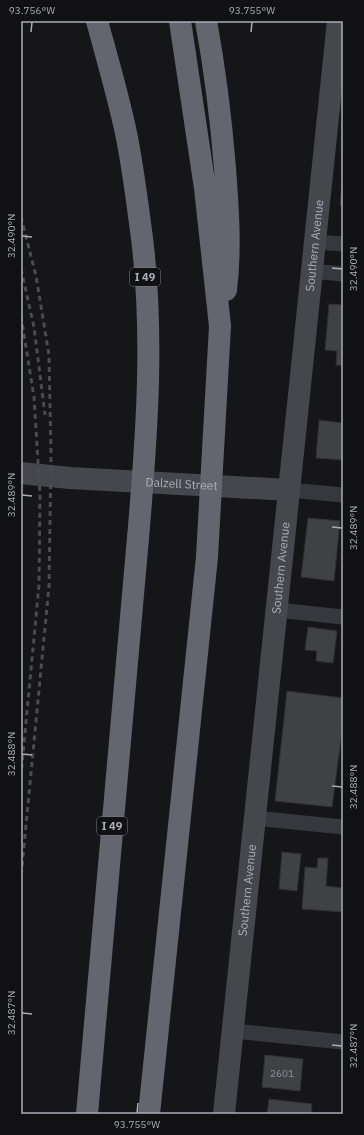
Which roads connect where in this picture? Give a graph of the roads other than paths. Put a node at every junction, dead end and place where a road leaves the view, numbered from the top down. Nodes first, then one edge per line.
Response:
1 (98, 21) edge
2 (180, 21) edge
3 (206, 21) edge
4 (338, 21) edge
5 (314, 242) junction
6 (343, 244) edge
7 (311, 271) junction
8 (343, 274) edge
9 (220, 326) junction
10 (21, 472) edge
11 (289, 490) junction
12 (343, 495) edge
13 (276, 610) junction
14 (343, 617) edge
15 (255, 818) junction
16 (343, 827) edge
17 (233, 1031) junction
18 (343, 1042) edge
19 (86, 1114) edge
20 (149, 1114) edge
21 (224, 1114) edge

1 - 19 highway, I 49, bridge
2 - 9 highway
3 - 9 highway
4 - 5 street, Southern Avenue
5 - 6 street
5 - 7 street, Southern Avenue
7 - 8 street
7 - 11 street, Southern Avenue
9 - 20 highway, bridge
10 - 11 street, Dalzell Street
11 - 12 street, Dalzell Street
11 - 13 street, Southern Avenue
13 - 14 street
13 - 15 street, Southern Avenue
15 - 16 street
15 - 17 street, Southern Avenue
17 - 18 street
17 - 21 street, Southern Avenue

